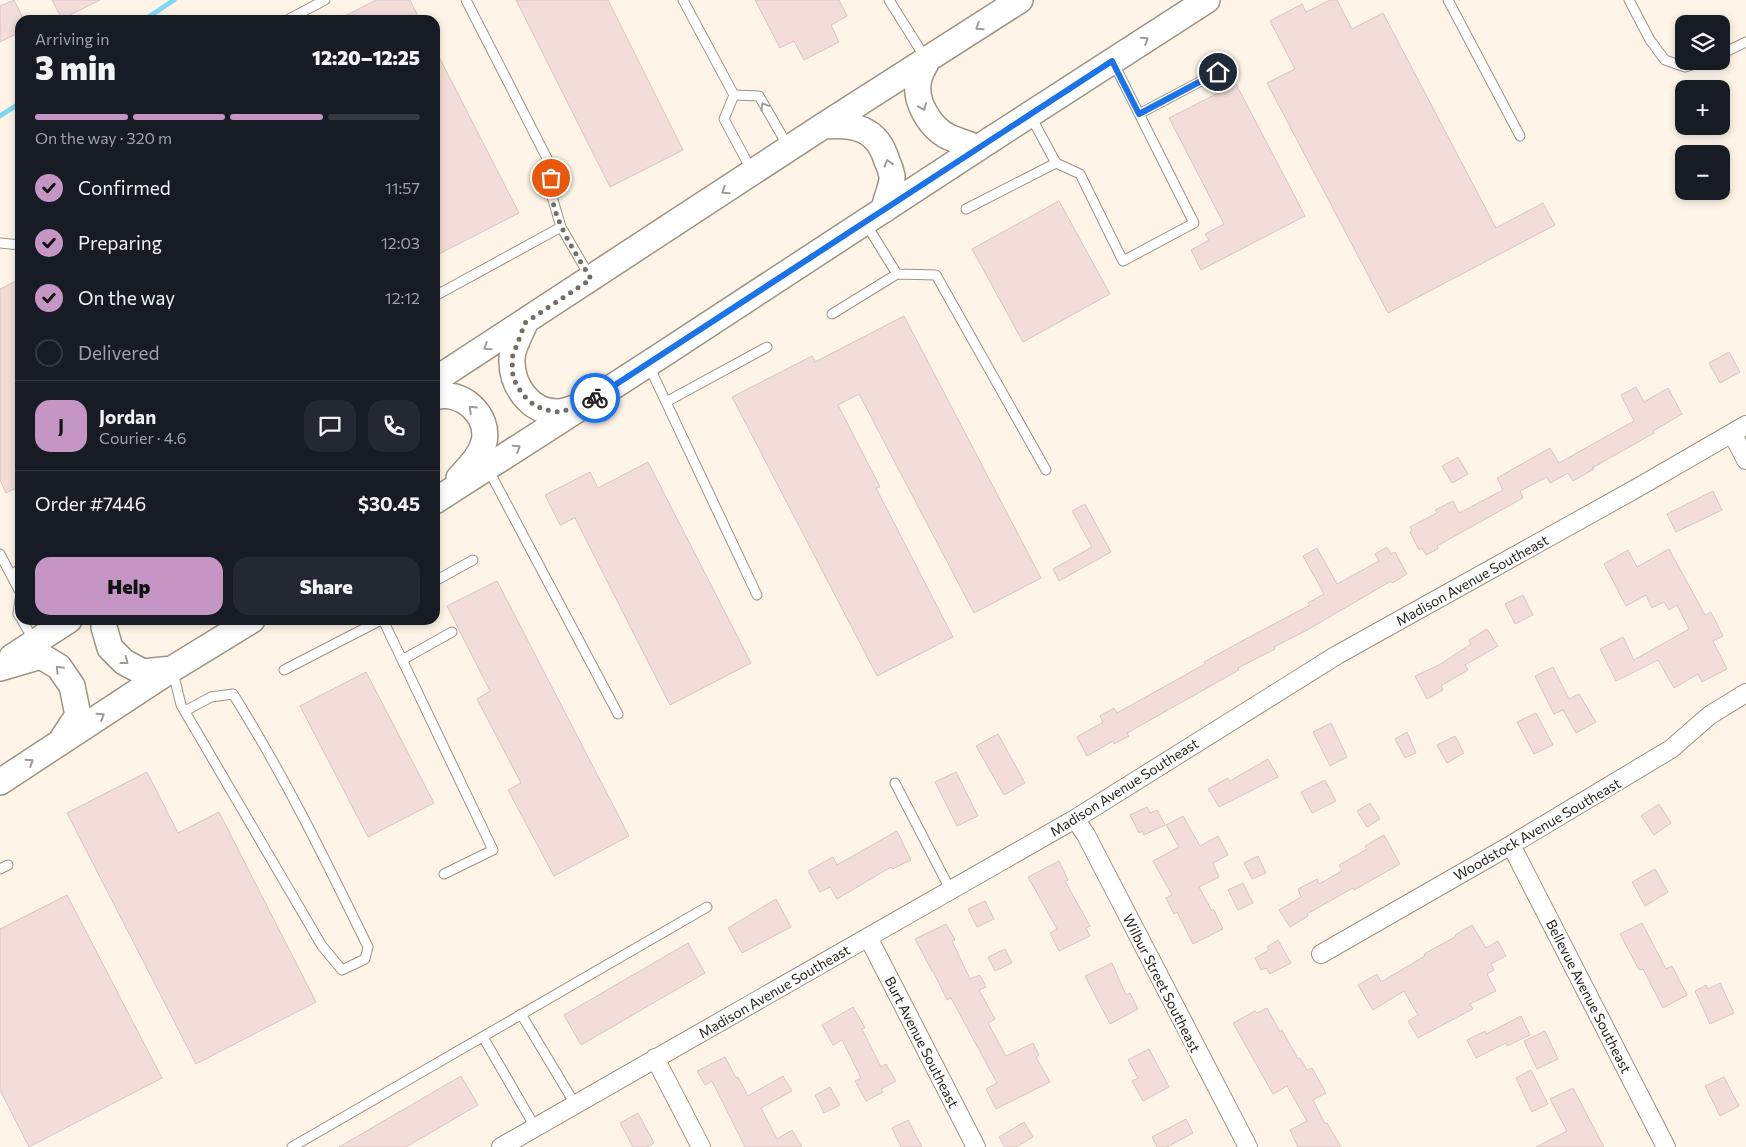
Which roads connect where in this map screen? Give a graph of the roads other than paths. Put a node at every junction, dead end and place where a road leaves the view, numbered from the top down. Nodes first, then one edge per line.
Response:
1 (325, 0) edge
2 (466, 0) edge
3 (683, 0) edge
4 (889, 0) edge
5 (1020, 0) edge
6 (1207, 0) edge
7 (1448, 0) edge
8 (1629, 0) edge
9 (296, 15) edge
10 (1746, 42) edge
11 (1730, 50) edge
12 (926, 61) junction
13 (1112, 61) junction
14 (1675, 64) edge
15 (1218, 72) dead end
16 (734, 95) junction
17 (1139, 114) junction
18 (1030, 115) junction
19 (823, 126) junction
20 (1520, 136) dead end
21 (789, 148) junction
22 (978, 148) junction
23 (1056, 162) junction
24 (752, 172) junction
25 (966, 209) dead end
26 (874, 216) junction
27 (561, 227) junction
28 (0, 243) edge
29 (15, 244) edge
30 (897, 274) junction
31 (591, 279) junction
32 (440, 293) edge
33 (832, 314) dead end
34 (525, 323) junction
35 (767, 347) dead end
36 (648, 364) junction
37 (440, 377) edge
38 (440, 395) edge
39 (666, 402) junction
40 (583, 406) junction
41 (1739, 429) edge
42 (1746, 460) edge
43 (487, 468) junction
44 (1046, 470) dead end
45 (441, 498) edge
46 (0, 554) edge
47 (473, 560) dead end
48 (15, 572) edge
49 (11, 575) junction
50 (440, 578) edge
51 (15, 583) edge
52 (757, 595) dead end
53 (25, 625) edge
54 (56, 625) edge
55 (104, 625) edge
56 (244, 625) edge
57 (372, 625) edge
58 (384, 625) edge
59 (452, 632) dead end
60 (35, 642) junction
61 (402, 660) junction
62 (0, 666) edge
63 (172, 669) junction
64 (284, 670) dead end
65 (1746, 693) edge
66 (185, 711) junction
67 (618, 714) dead end
68 (60, 743) junction
69 (0, 782) edge
70 (895, 783) dead end
71 (1075, 819) junction
72 (1511, 845) junction
73 (444, 874) dead end
74 (951, 890) junction
75 (707, 907) dead end
76 (868, 938) junction
77 (1321, 954) dead end
78 (521, 1014) junction
79 (483, 1037) junction
80 (655, 1058) junction
81 (575, 1104) junction
82 (535, 1127) junction
83 (292, 1147) edge
84 (501, 1147) edge
85 (701, 1147) edge
86 (976, 1147) edge
87 (1248, 1147) edge
88 (1666, 1147) edge

1 - 9 lane
2 - 27 lane
3 - 16 lane
4 - 12 lane
5 -> 12 street
13 -> 6 street
7 - 20 lane
8 - 14 lane
10 - 11 lane
12 - 19 street
12 -> 22 street
13 - 17 lane
13 - 18 street
15 - 17 lane
21 -> 16 lane
16 - 24 lane
17 - 23 lane
18 - 22 street
18 - 23 lane
19 - 21 street
26 -> 19 street
21 - 24 street
22 - 26 street
23 - 25 lane
24 -> 31 street
26 - 30 lane
26 - 36 street
27 - 31 lane
27 - 32 lane
28 - 29 lane
30 - 33 lane
30 - 44 lane
31 - 34 street
34 -> 37 street
34 - 40 street
35 - 39 lane
36 - 39 lane
36 - 40 street
45 -> 38 street
39 - 52 lane
43 -> 40 street
41 - 42 street
41 - 71 street, Madison Avenue Southeast
43 - 45 street
43 - 67 lane
46 - 49 lane
47 - 50 lane
48 - 49 lane
49 - 51 lane
53 - 60 lane
54 - 60 street
55 -> 63 street
56 - 63 street
57 - 64 lane
58 - 61 lane
59 - 61 lane
60 - 62 street
61 - 73 lane
68 -> 62 street
63 - 66 lane
68 -> 63 street
65 - 72 street, Woodstock Avenue Southeast
66 - 66 lane
69 -> 68 street
70 - 74 lane
71 - 74 street, Madison Avenue Southeast
71 - 87 street, Wilbur Street Southeast
72 - 77 street, Woodstock Avenue Southeast
72 - 88 street, Bellevue Avenue Southeast
74 - 76 street, Madison Avenue Southeast
75 - 78 lane
76 - 80 street, Madison Avenue Southeast
76 - 86 street, Burt Avenue Southeast
78 - 79 lane
78 - 81 lane
79 - 82 lane
79 - 83 lane
80 - 81 street, Madison Avenue Southeast
80 - 85 street
81 - 82 street, Madison Avenue Southeast
82 - 84 street, Madison Avenue Southeast

